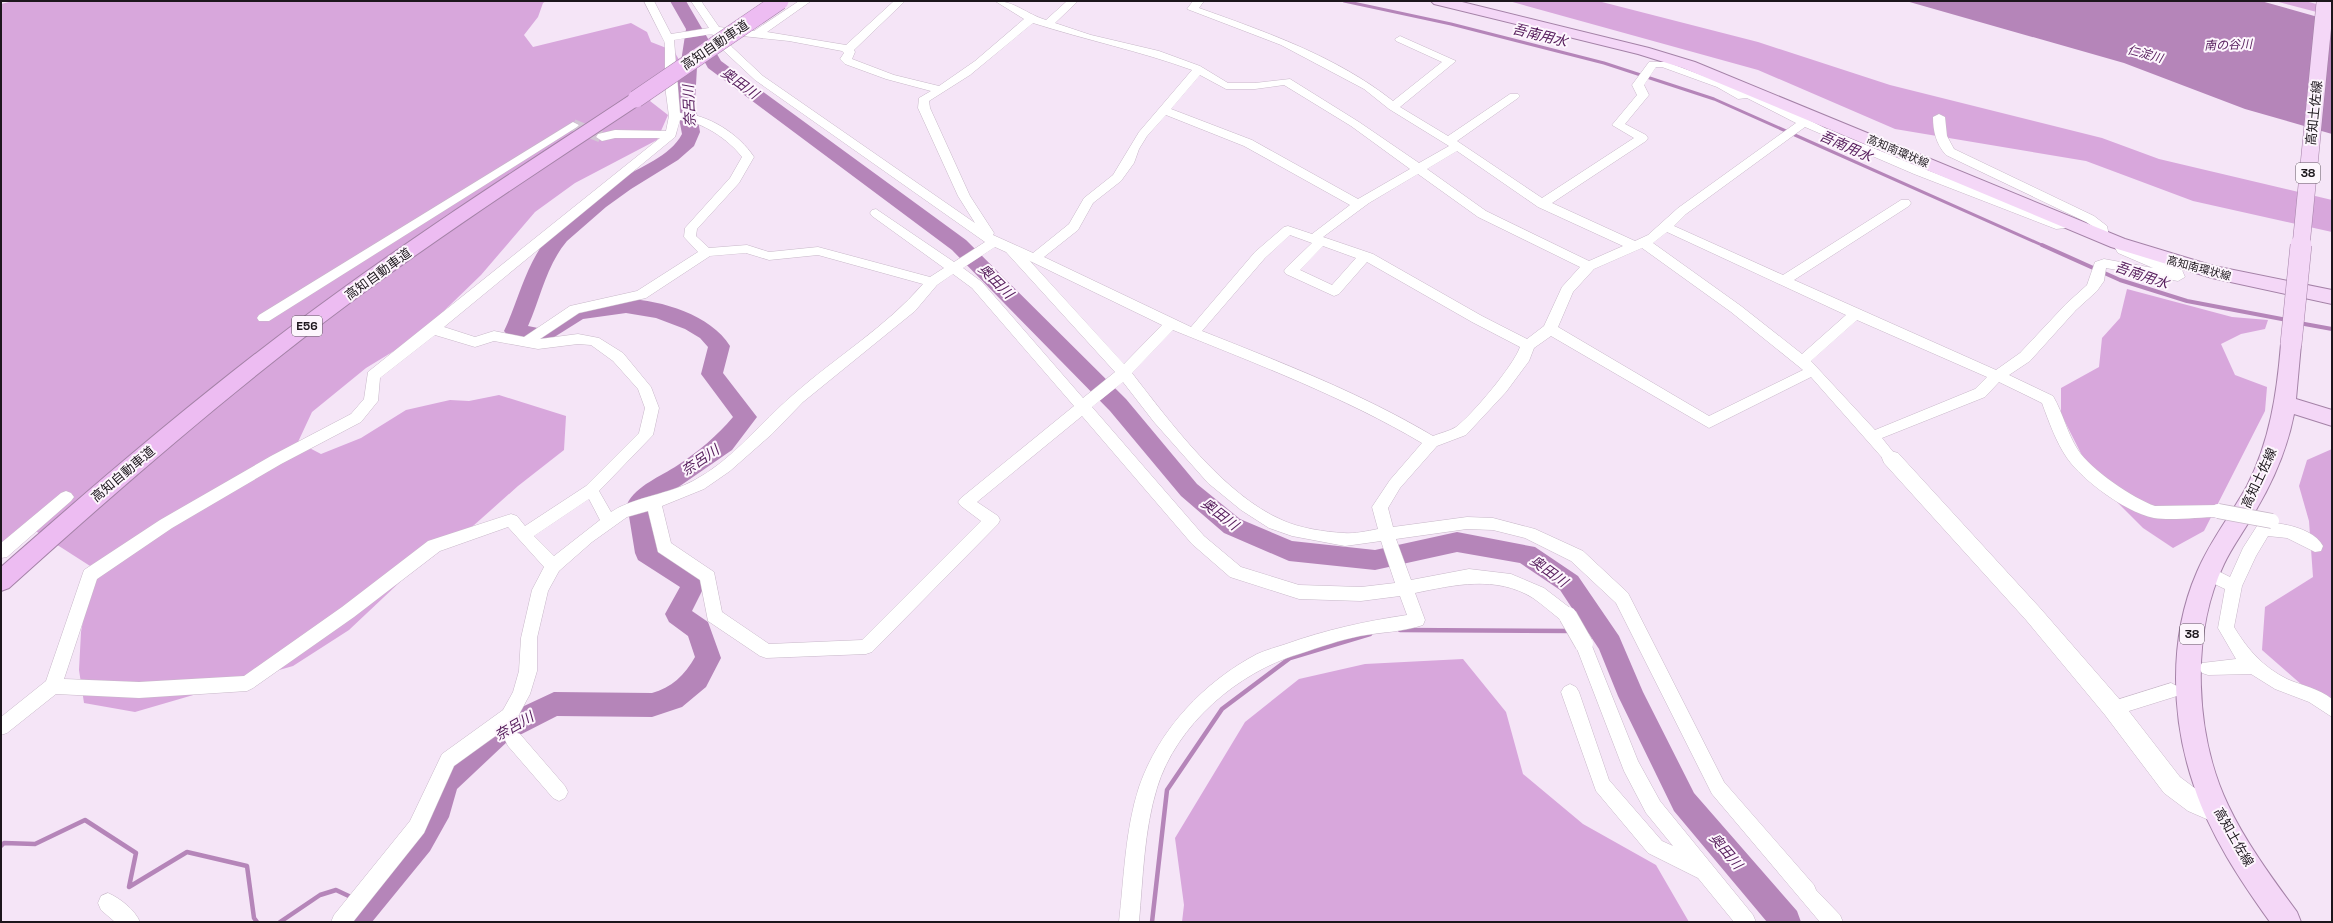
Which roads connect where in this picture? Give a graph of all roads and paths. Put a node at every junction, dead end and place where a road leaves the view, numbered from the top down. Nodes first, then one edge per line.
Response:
1 (649, 1) edge
2 (696, 1) edge
3 (780, 1) edge
4 (806, 1) edge
5 (900, 1) edge
6 (1000, 1) edge
7 (1073, 1) edge
8 (1199, 1) edge
9 (1439, 1) edge
10 (2326, 2) edge
11 (1031, 19) junction
12 (1049, 24) junction
13 (715, 30) junction
14 (757, 34) junction
15 (668, 38) junction
16 (1400, 40) dead end
17 (847, 50) junction
18 (671, 64) junction
19 (684, 70) dead end
20 (1198, 70) junction
21 (1734, 83) junction
22 (942, 90) junction
23 (1514, 96) dead end
24 (1393, 106) junction
25 (1163, 110) junction
26 (1783, 112) junction
27 (675, 116) junction
28 (1939, 117) dead end
29 (573, 125) dead end
30 (1800, 126) junction
31 (671, 135) junction
32 (602, 137) tunnel mouth
33 (1453, 143) junction
34 (1416, 169) junction
35 (1905, 203) dead end
36 (1359, 204) junction
37 (1542, 204) junction
38 (876, 213) dead end
39 (2072, 224) junction
40 (1664, 226) junction
41 (1317, 240) junction
42 (2111, 240) junction
43 (1638, 244) junction
44 (990, 245) junction
45 (1010, 249) junction
46 (706, 253) junction
47 (1365, 256) junction
48 (1035, 258) junction
49 (959, 265) junction
50 (1590, 266) junction
51 (1784, 281) junction
52 (932, 282) junction
53 (2332, 297) edge
54 (1855, 314) junction
55 (264, 318) dead end
56 (1171, 324) junction
57 (433, 329) junction
58 (1550, 329) junction
59 (1194, 332) junction
60 (524, 343) junction
61 (1528, 345) junction
62 (1801, 362) junction
63 (1814, 371) junction
64 (1124, 372) junction
65 (1997, 376) junction
66 (1086, 404) junction
67 (2286, 404) junction
68 (2332, 418) edge
69 (1871, 437) junction
70 (1432, 442) junction
71 (1891, 458) joint
72 (591, 490) junction
73 (66, 497) dead end
74 (650, 505) junction
75 (616, 517) junction
76 (2272, 521) dead end
77 (523, 535) junction
78 (1387, 536) junction
79 (2315, 546) dead end
80 (1, 552) edge
81 (553, 566) junction
82 (2208, 573) junction
83 (1, 581) edge
84 (1404, 583) junction
85 (2234, 586) junction
86 (2254, 667) junction
87 (2208, 668) dead end
88 (53, 686) junction
89 (2171, 691) dead end
90 (1570, 692) dead end
91 (2114, 708) junction
92 (2332, 709) edge
93 (1, 727) edge
94 (514, 740) dead end
95 (559, 792) dead end
96 (2218, 813) junction
97 (1704, 872) junction
98 (108, 903) dead end
99 (343, 919) edge
100 (130, 922) edge
101 (1129, 922) edge
102 (1746, 922) edge
103 (1833, 922) edge
104 (2287, 922) edge

1 - 15 street
2 - 13 street
3 - 83 highway, 高知自動車道 / E56, bridge
4 - 14 street
5 - 17 street
6 - 11 street
7 - 12 street
8 - 24 street
9 - 21 main road, 高知南環状線
10 - 67 main road, 高知土佐線 / 38, bridge
11 - 12 street
11 - 22 street
12 - 20 street
13 - 14 street
13 - 15 street
13 - 44 street
14 - 17 street
15 - 18 street
16 - 24 street
17 - 22 street
18 - 19 street
18 - 27 street
20 - 25 street
20 - 34 street
21 - 26 street
21 - 39 main road, 高知南環状線
22 - 44 street
23 - 33 street
24 - 33 street
25 - 36 street
25 - 48 street
26 - 30 street
26 - 37 street
27 - 31 street
27 - 46 street
28 - 42 street
29 - 55 street
30 - 39 street
30 - 40 street
31 - 32 street
31 - 57 street
33 - 34 street
33 - 37 street
34 - 36 street
34 - 50 street
35 - 51 street
36 - 41 street
37 - 43 street
38 - 49 street
39 - 42 main road, 高知南環状線
40 - 43 street
40 - 51 street
41 - 47 street
41 - 47 street
41 - 59 street
42 - 53 main road, 高知南環状線
42 - 65 street
43 - 50 street
43 - 62 street
44 - 45 street
44 - 49 street
45 - 48 street
45 - 64 street
46 - 52 street
46 - 60 street
47 - 61 street
48 - 56 street
49 - 52 street
49 - 66 street
50 - 58 street
51 - 54 street
52 - 74 street
54 - 62 street
54 - 65 street
56 - 59 street
56 - 64 street
57 - 60 street
57 - 88 street
58 - 61 street
58 - 63 street
59 - 70 street
60 - 72 street
61 - 70 street
62 - 63 street
63 - 69 street
64 - 66 street
64 - 78 street
65 - 69 street
65 - 76 street, bridge
66 - 74 street
66 - 84 street
67 - 68 main road
67 - 82 main road, 高知土佐線 / 38
69 - 71 street
70 - 78 street
71 - 91 street
72 - 75 street
72 - 77 street
73 - 80 street
74 - 75 street
75 - 81 street
77 - 81 street
77 - 88 street
78 - 84 street
78 - 103 street
79 - 85 street
81 - 99 street
82 - 85 street
82 - 96 main road, 高知土佐線 / 38
84 - 97 street, bridge
84 - 101 street
85 - 86 street
86 - 87 street
86 - 92 street
88 - 93 street
89 - 91 street
90 - 97 street
91 - 96 street
94 - 95 street
96 - 104 main road, 高知土佐線 / 38
97 - 102 street
98 - 100 street

